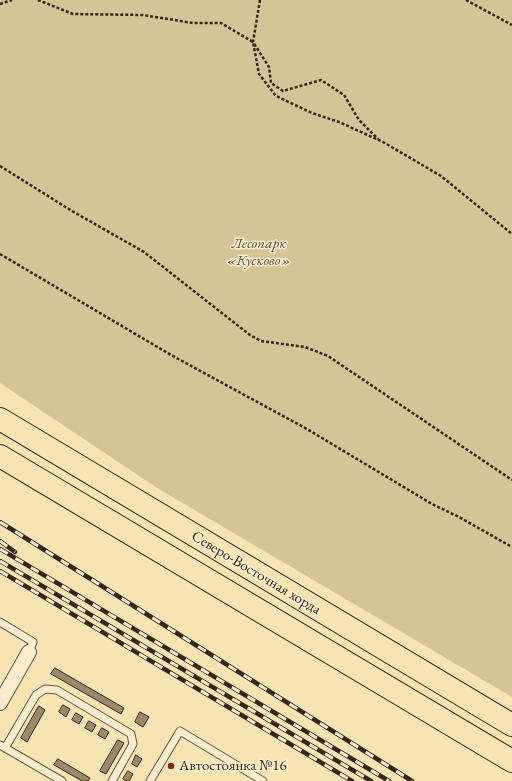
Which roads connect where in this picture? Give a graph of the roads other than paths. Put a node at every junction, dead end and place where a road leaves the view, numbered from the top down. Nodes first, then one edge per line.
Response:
1 (0, 420) edge
2 (0, 456) edge
3 (0, 622) edge
4 (29, 652) joint
5 (0, 703) edge
6 (512, 725) edge
7 (3, 747) edge
8 (512, 762) edge
9 (62, 781) edge
10 (112, 781) edge
11 (150, 781) edge
12 (263, 781) edge

1 - 6 main road, Северо-Восточная хорда
2 - 8 main road, Северо-Восточная хорда
3 - 4 lane
4 - 5 street
7 - 9 lane
7 - 10 lane
11 - 12 lane

